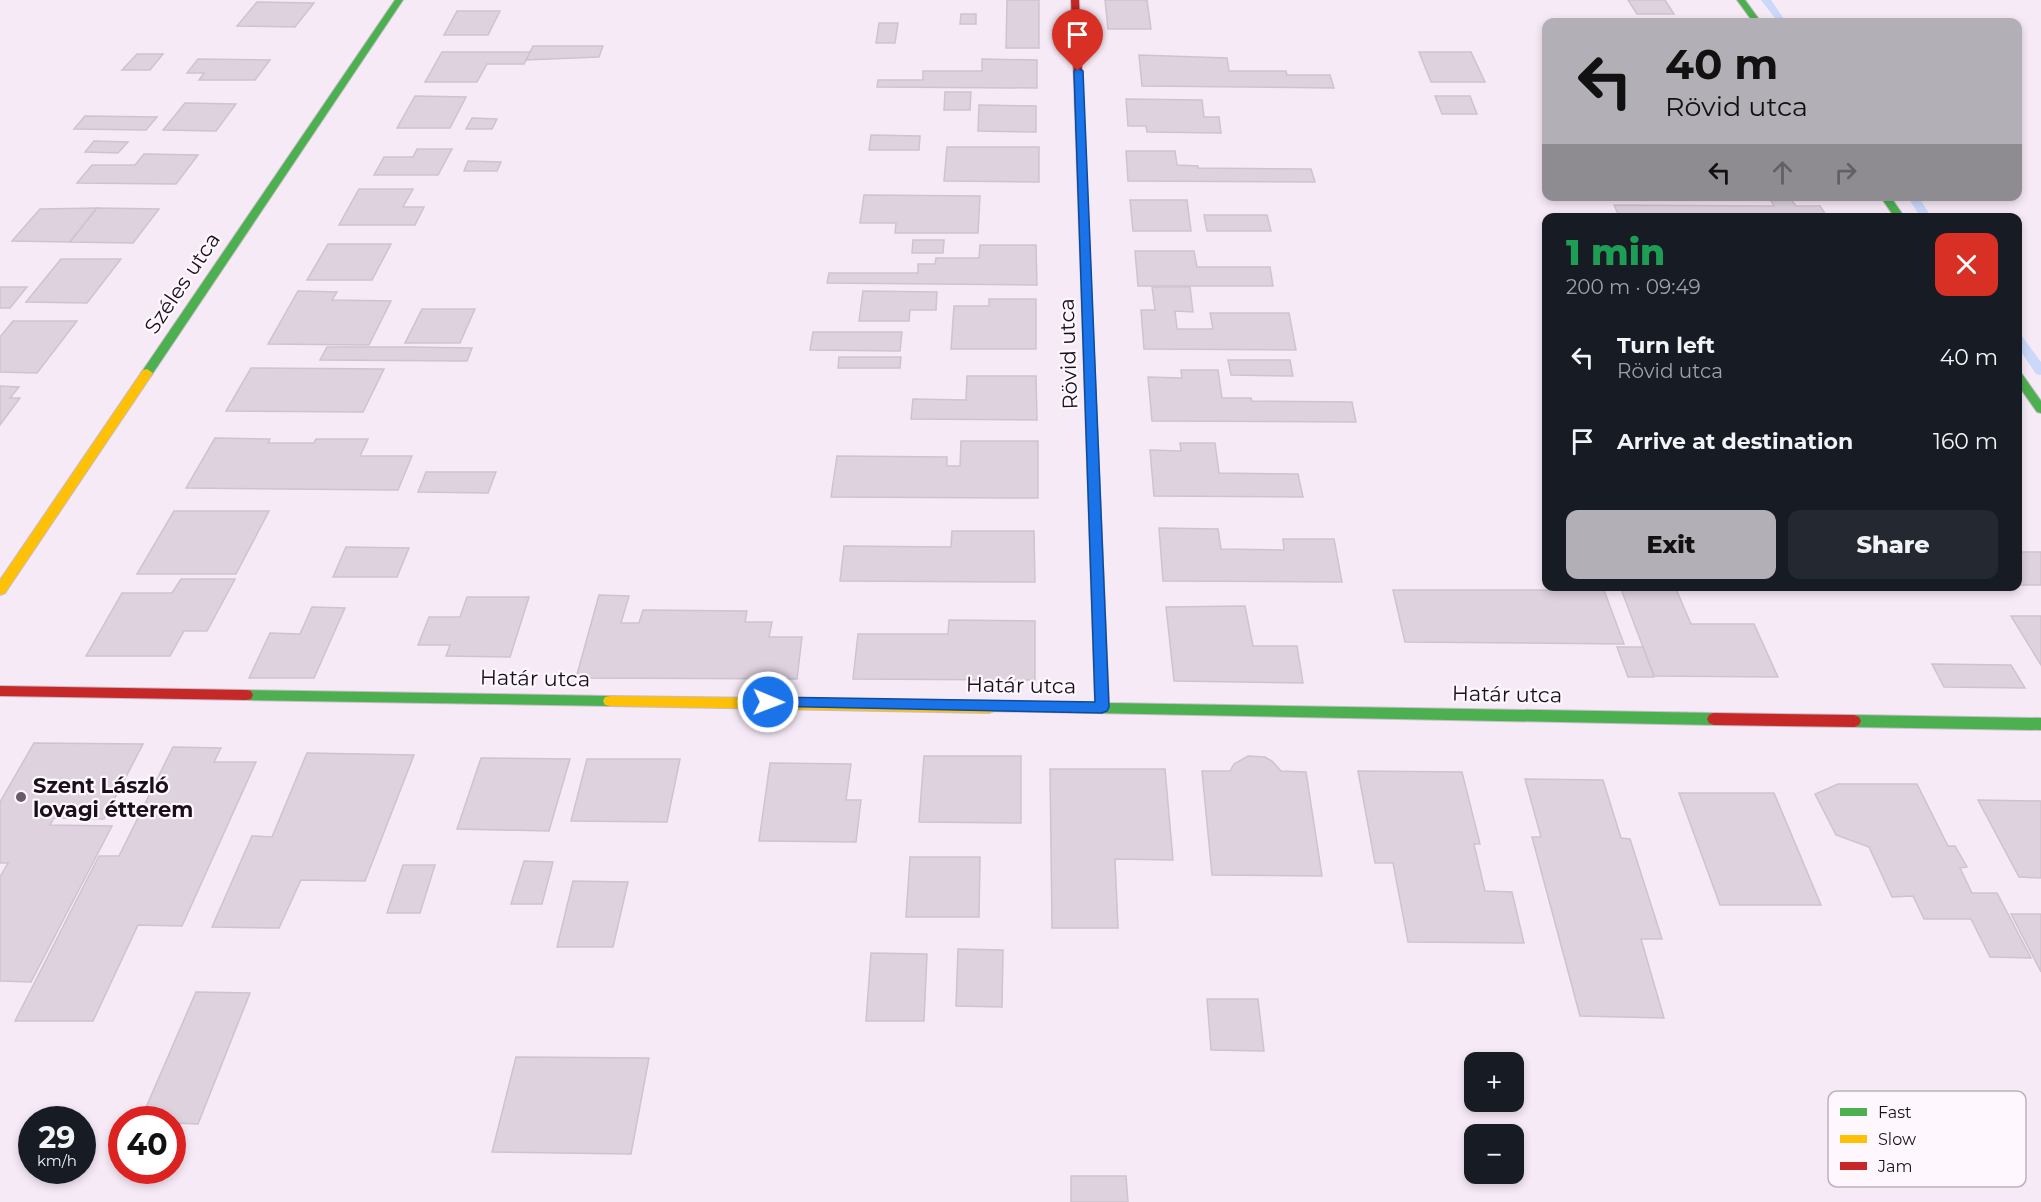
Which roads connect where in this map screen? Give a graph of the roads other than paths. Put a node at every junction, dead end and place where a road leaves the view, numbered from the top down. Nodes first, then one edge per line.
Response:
1 (399, 0) edge
2 (1075, 0) edge
3 (1741, 0) edge
4 (1754, 18) edge
5 (2022, 383) edge
6 (2041, 409) edge
7 (0, 590) edge
8 (0, 691) edge
9 (1102, 707) junction
10 (2041, 724) edge

1 - 7 street, Széles utca
2 - 9 street, Rövid utca
3 - 4 street
5 - 6 street
8 - 9 street, Határ utca
9 - 10 street, Határ utca

